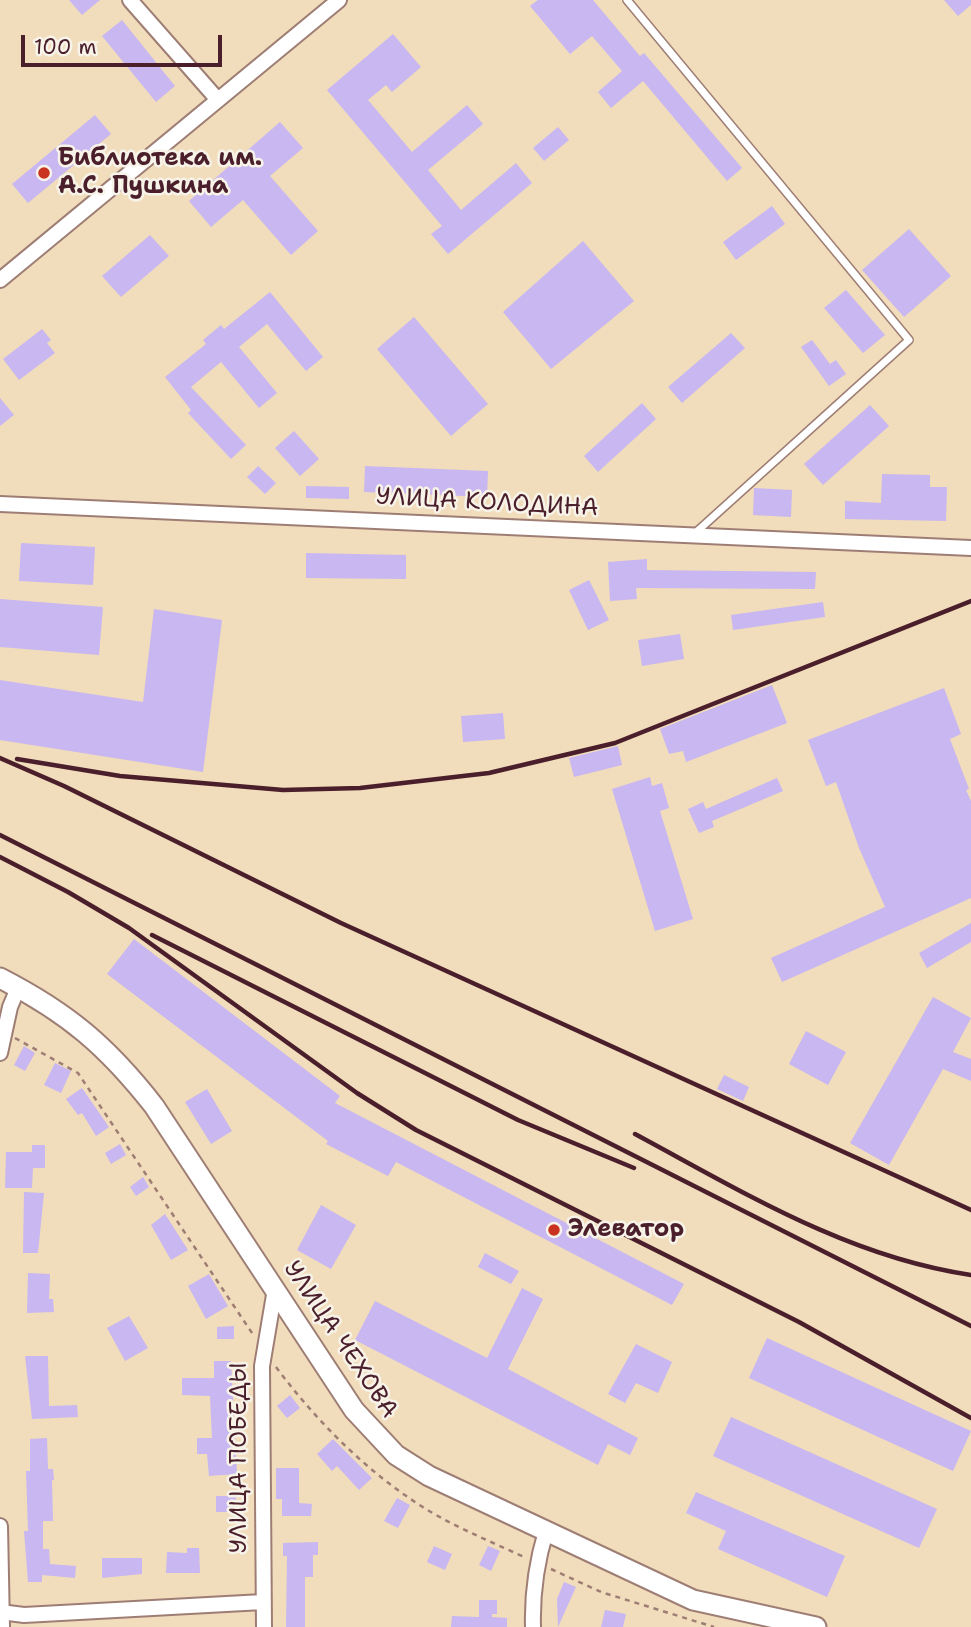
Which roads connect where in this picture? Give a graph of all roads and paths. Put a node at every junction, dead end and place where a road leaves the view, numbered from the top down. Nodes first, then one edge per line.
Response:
1 (130, 0) edge
2 (339, 0) edge
3 (627, 0) edge
4 (218, 100) junction
5 (0, 280) edge
6 (0, 504) edge
7 (692, 535) junction
8 (971, 548) edge
9 (0, 978) edge
10 (18, 988) junction
11 (0, 1053) edge
12 (275, 1289) junction
13 (0, 1526) edge
14 (546, 1531) junction
15 (263, 1602) junction
16 (1, 1617) edge
17 (784, 1623) edge
18 (264, 1627) edge
19 (533, 1627) edge
20 (816, 1627) edge

1 - 4 street
2 - 4 street
3 - 7 lane
4 - 5 street
6 - 7 street, УЛИЦА КОЛОДИНА
7 - 8 street, УЛИЦА КОЛОДИНА
9 - 10 main road, УЛИЦА ЧЕХОВА
10 - 11 street
10 - 12 main road, УЛИЦА ЧЕХОВА
12 - 14 main road, УЛИЦА ЧЕХОВА
12 - 15 street, УЛИЦА ПОБЕДЫ
13 - 16 street
14 - 17 main road, УЛИЦА ЧЕХОВА
14 - 19 street
15 - 16 street
15 - 18 street, УЛИЦА ПОБЕДЫ
17 - 20 main road, УЛИЦА ЧЕХОВА

